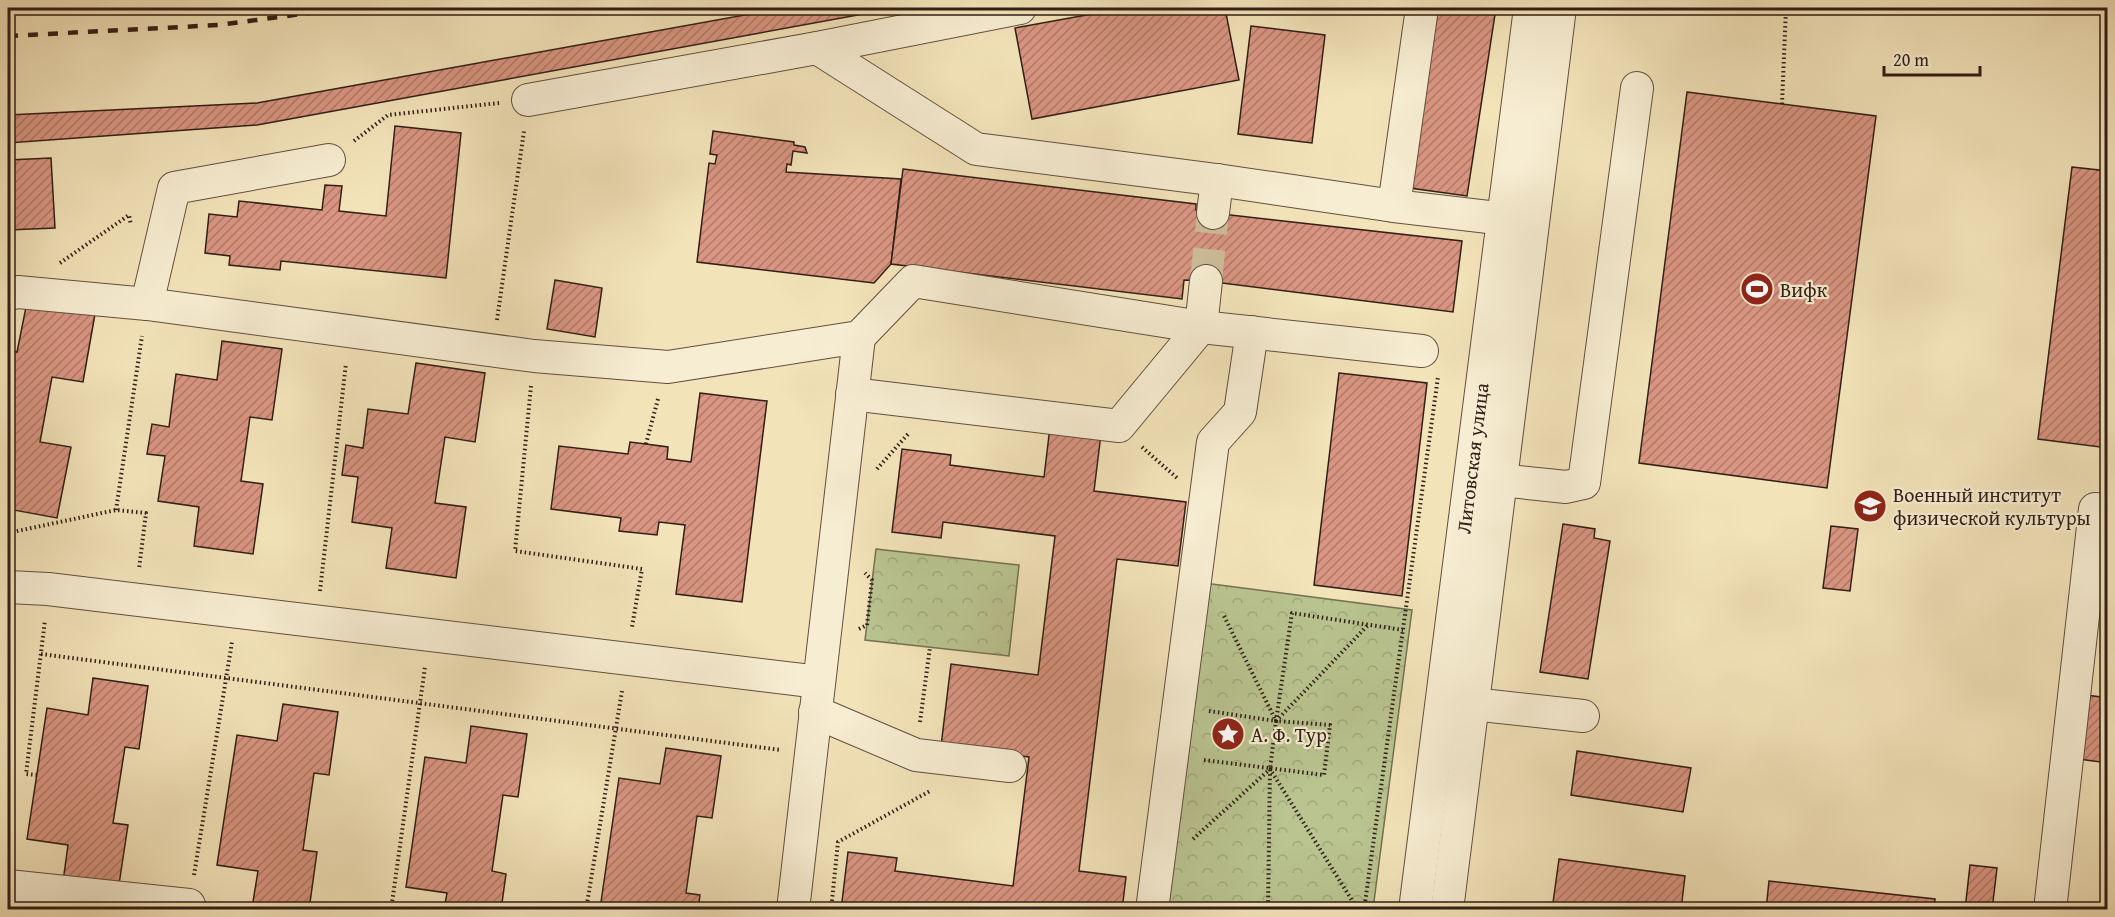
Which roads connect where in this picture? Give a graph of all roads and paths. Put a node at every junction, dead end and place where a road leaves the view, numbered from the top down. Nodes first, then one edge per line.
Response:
1 (1020, 8) edge
2 (1422, 8) edge
3 (1530, 8) edge
4 (1560, 8) edge
5 (1786, 8) edge
6 (817, 48) junction
7 (1637, 88) dead end
8 (528, 100) junction
9 (1782, 104) dead end
10 (329, 160) joint
11 (1217, 180) junction
12 (1394, 206) junction
13 (1213, 213) tunnel mouth
14 (1518, 220) junction
15 (131, 226) dead end
16 (1206, 281) tunnel mouth
17 (13, 293) edge
18 (147, 304) junction
19 (1201, 327) junction
20 (1251, 332) junction
21 (349, 333) junction
22 (859, 337) junction
23 (493, 349) junction
24 (534, 356) junction
25 (1430, 364) joint
26 (668, 367) junction
27 (852, 394) junction
28 (934, 404) junction
29 (1119, 426) junction
30 (646, 444) dead end
31 (875, 471) dead end
32 (1470, 477) junction
33 (1501, 480) junction
34 (1205, 503) junction
35 (116, 510) junction
36 (2108, 510) edge
37 (8, 533) edge
38 (8, 587) edge
39 (48, 589) junction
40 (135, 600) junction
41 (237, 612) junction
42 (1224, 615) dead end
43 (317, 621) junction
44 (1368, 625) junction
45 (1403, 630) junction
46 (430, 635) junction
47 (930, 647) dead end
48 (41, 654) junction
49 (626, 659) junction
50 (226, 680) junction
51 (819, 682) junction
52 (1441, 701) junction
53 (1473, 704) junction
54 (418, 705) junction
55 (1179, 707) junction
56 (815, 712) junction
57 (1582, 716) dead end
58 (1276, 721) junction
59 (616, 728) junction
60 (810, 754) junction
61 (916, 755) junction
62 (1173, 755) junction
63 (1010, 766) dead end
64 (1270, 769) junction
65 (37, 775) dead end
66 (931, 790) dead end
67 (1424, 833) junction
68 (1456, 836) junction
69 (1158, 872) junction
70 (8, 886) edge
71 (189, 907) edge
72 (391, 909) edge
73 (586, 909) edge
74 (792, 909) edge
75 (831, 909) edge
76 (1152, 909) edge
77 (1268, 909) edge
78 (1358, 909) edge
79 (1364, 909) edge
80 (1415, 909) edge
81 (1447, 909) edge
82 (2050, 909) edge

1 - 6 street
2 - 12 street
3 - 14 street, Литовская улица
4 - 14 street, Литовская улица
5 - 9 path
6 - 8 street
6 - 11 street
7 - 33 street
8 - 10 path
8 - 23 path
10 - 18 street
11 - 12 street
11 - 13 street
12 - 14 street
14 - 32 street, Литовская улица
14 - 33 street, Литовская улица
15 - 17 path
16 - 19 street
17 - 18 street
18 - 21 street
18 - 35 path
19 - 20 street
19 - 22 street
19 - 29 street
20 - 25 street
20 - 34 street
21 - 23 street
21 - 43 path
22 - 26 street
22 - 27 street
23 - 24 street
24 - 26 street
24 - 49 path
25 - 45 path
26 - 30 path
27 - 28 street
27 - 51 street
28 - 29 street
28 - 31 path
29 - 34 path
32 - 33 street
32 - 52 street, Литовская улица
33 - 53 street, Литовская улица
34 - 55 street
35 - 37 path
35 - 40 path
36 - 82 street
38 - 39 street
39 - 40 street
39 - 48 path
40 - 41 street
41 - 43 street
41 - 50 path
42 - 58 path
43 - 46 street
44 - 45 path
44 - 58 path
44 - 58 path
45 - 79 path
46 - 49 street
46 - 54 path
47 - 61 path
48 - 50 path
48 - 65 path
49 - 51 street
49 - 59 path
50 - 54 path
50 - 71 path
51 - 56 street
52 - 53 street
52 - 67 street, Литовская улица
53 - 57 street
53 - 68 street, Литовская улица
54 - 59 path
54 - 72 path
55 - 58 path
55 - 62 street
56 - 60 street
56 - 61 street
58 - 64 path
58 - 64 path
59 - 60 path
59 - 73 path
60 - 74 street
61 - 63 street
62 - 64 path
62 - 69 street
64 - 69 path
64 - 77 path
64 - 78 path
66 - 75 path
67 - 68 street
67 - 80 street, Литовская улица
68 - 81 street, Литовская улица
69 - 76 street
70 - 71 street

